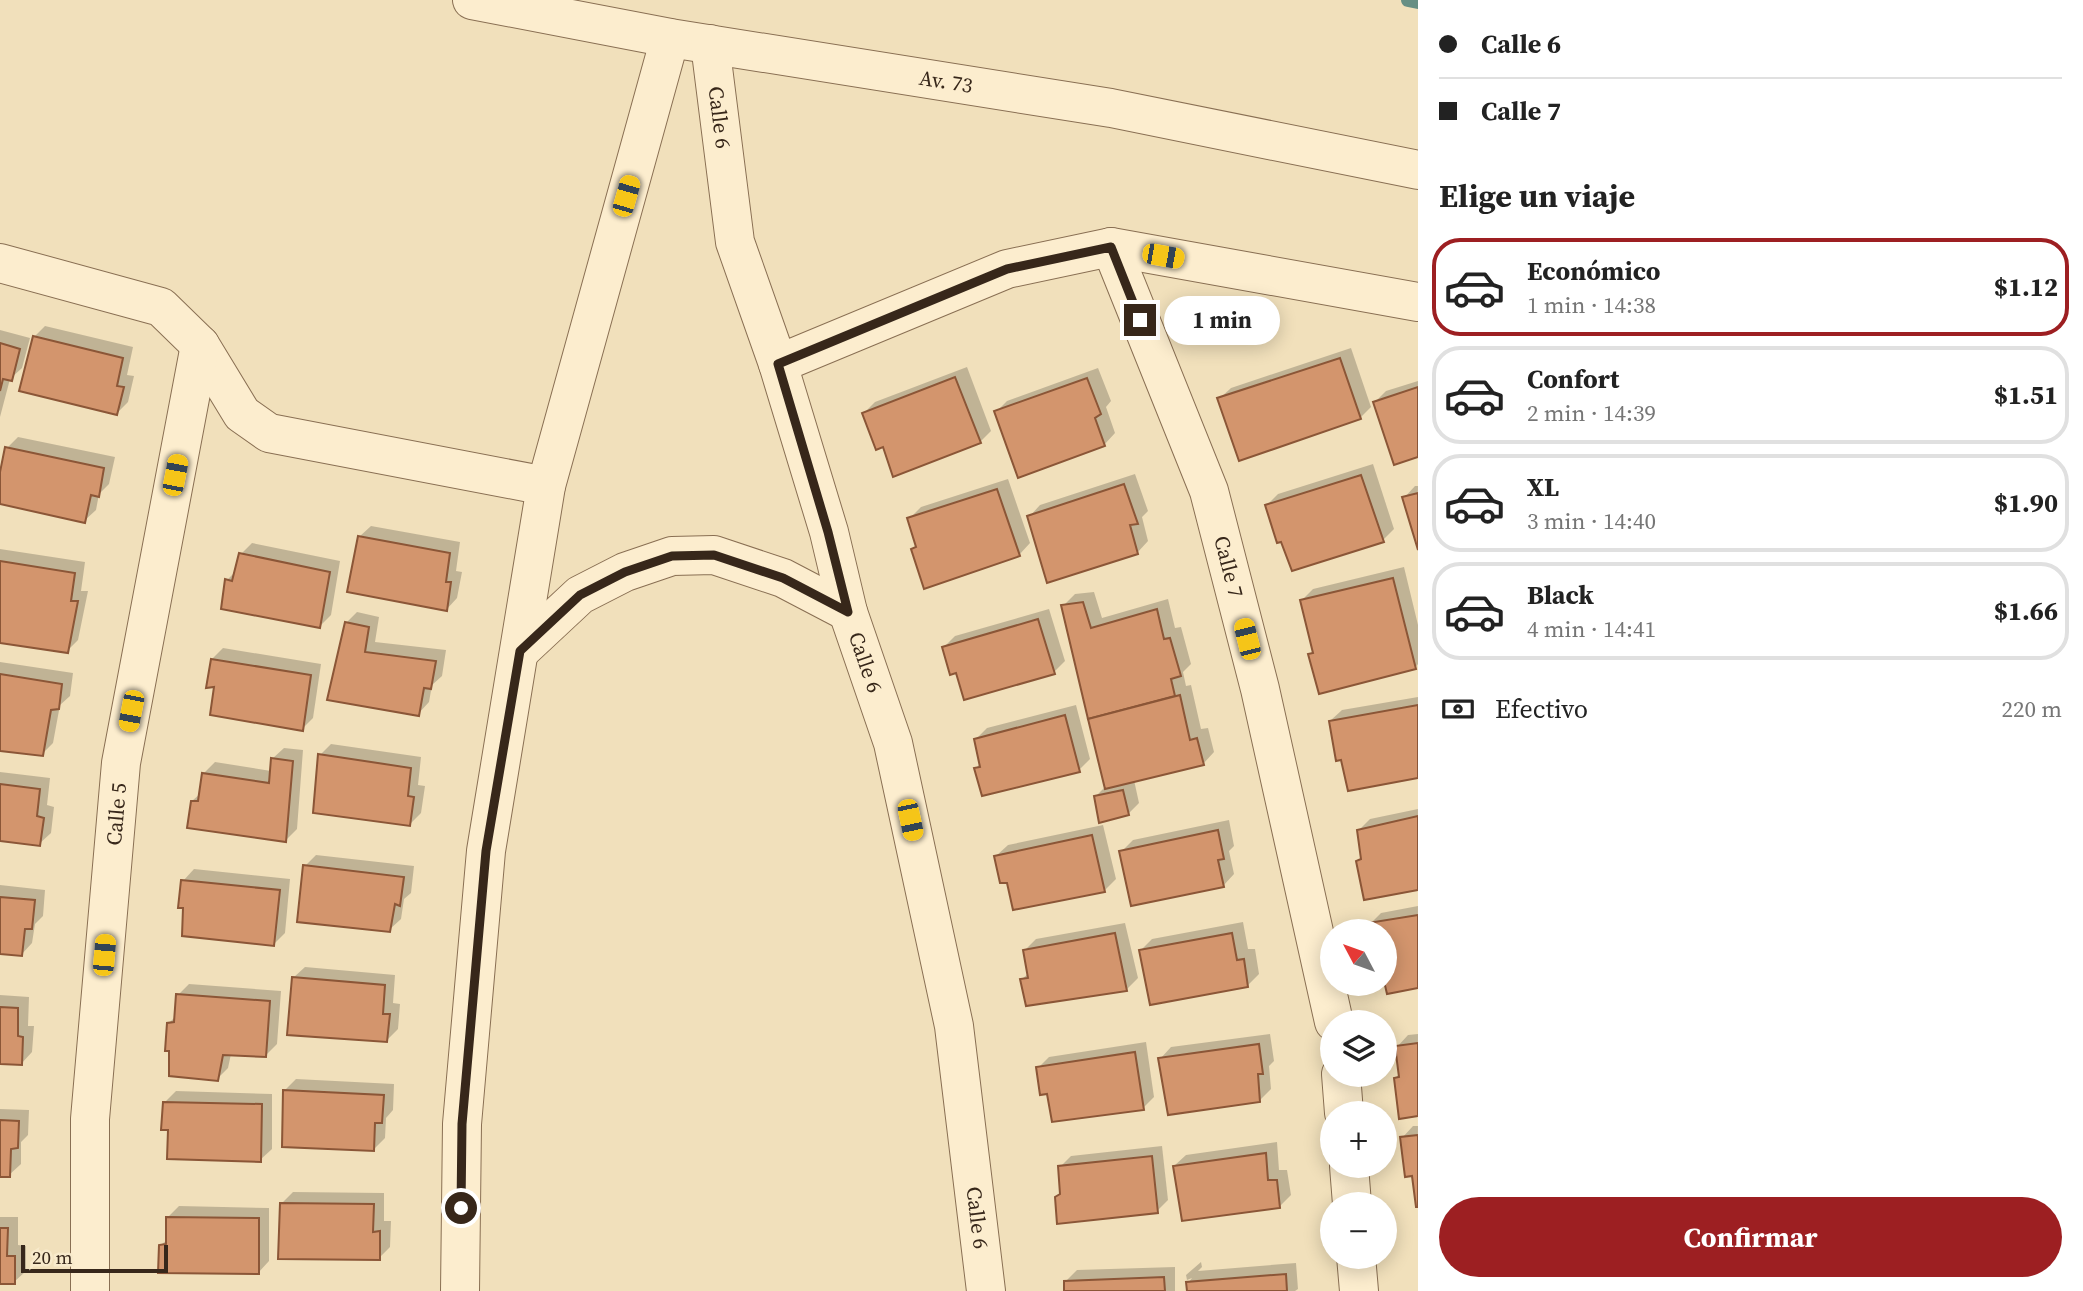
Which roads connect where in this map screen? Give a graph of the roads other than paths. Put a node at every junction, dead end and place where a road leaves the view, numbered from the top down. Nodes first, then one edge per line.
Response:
1 (472, 0) edge
2 (670, 38) junction
3 (709, 44) junction
4 (1418, 170) edge
5 (1111, 247) junction
6 (0, 263) edge
7 (1418, 302) edge
8 (200, 345) junction
9 (778, 364) junction
10 (546, 485) junction
11 (848, 612) junction
12 (520, 651) junction
13 (1331, 1010) edge
14 (1357, 1269) edge
15 (90, 1291) edge
16 (460, 1291) edge
17 (986, 1291) edge
18 (1359, 1291) edge

1 - 2 street, Av. 73
2 - 3 street, Av. 73
2 - 10 street
3 - 4 street, Av. 73
3 - 9 street, Calle 6
5 - 7 street
5 - 9 street
5 - 13 street, Calle 7
6 - 8 street
8 - 10 street
8 - 15 street, Calle 5
9 - 11 street, Calle 6
10 - 12 street
11 - 12 street
11 - 17 street, Calle 6
12 - 16 street
14 - 18 street

